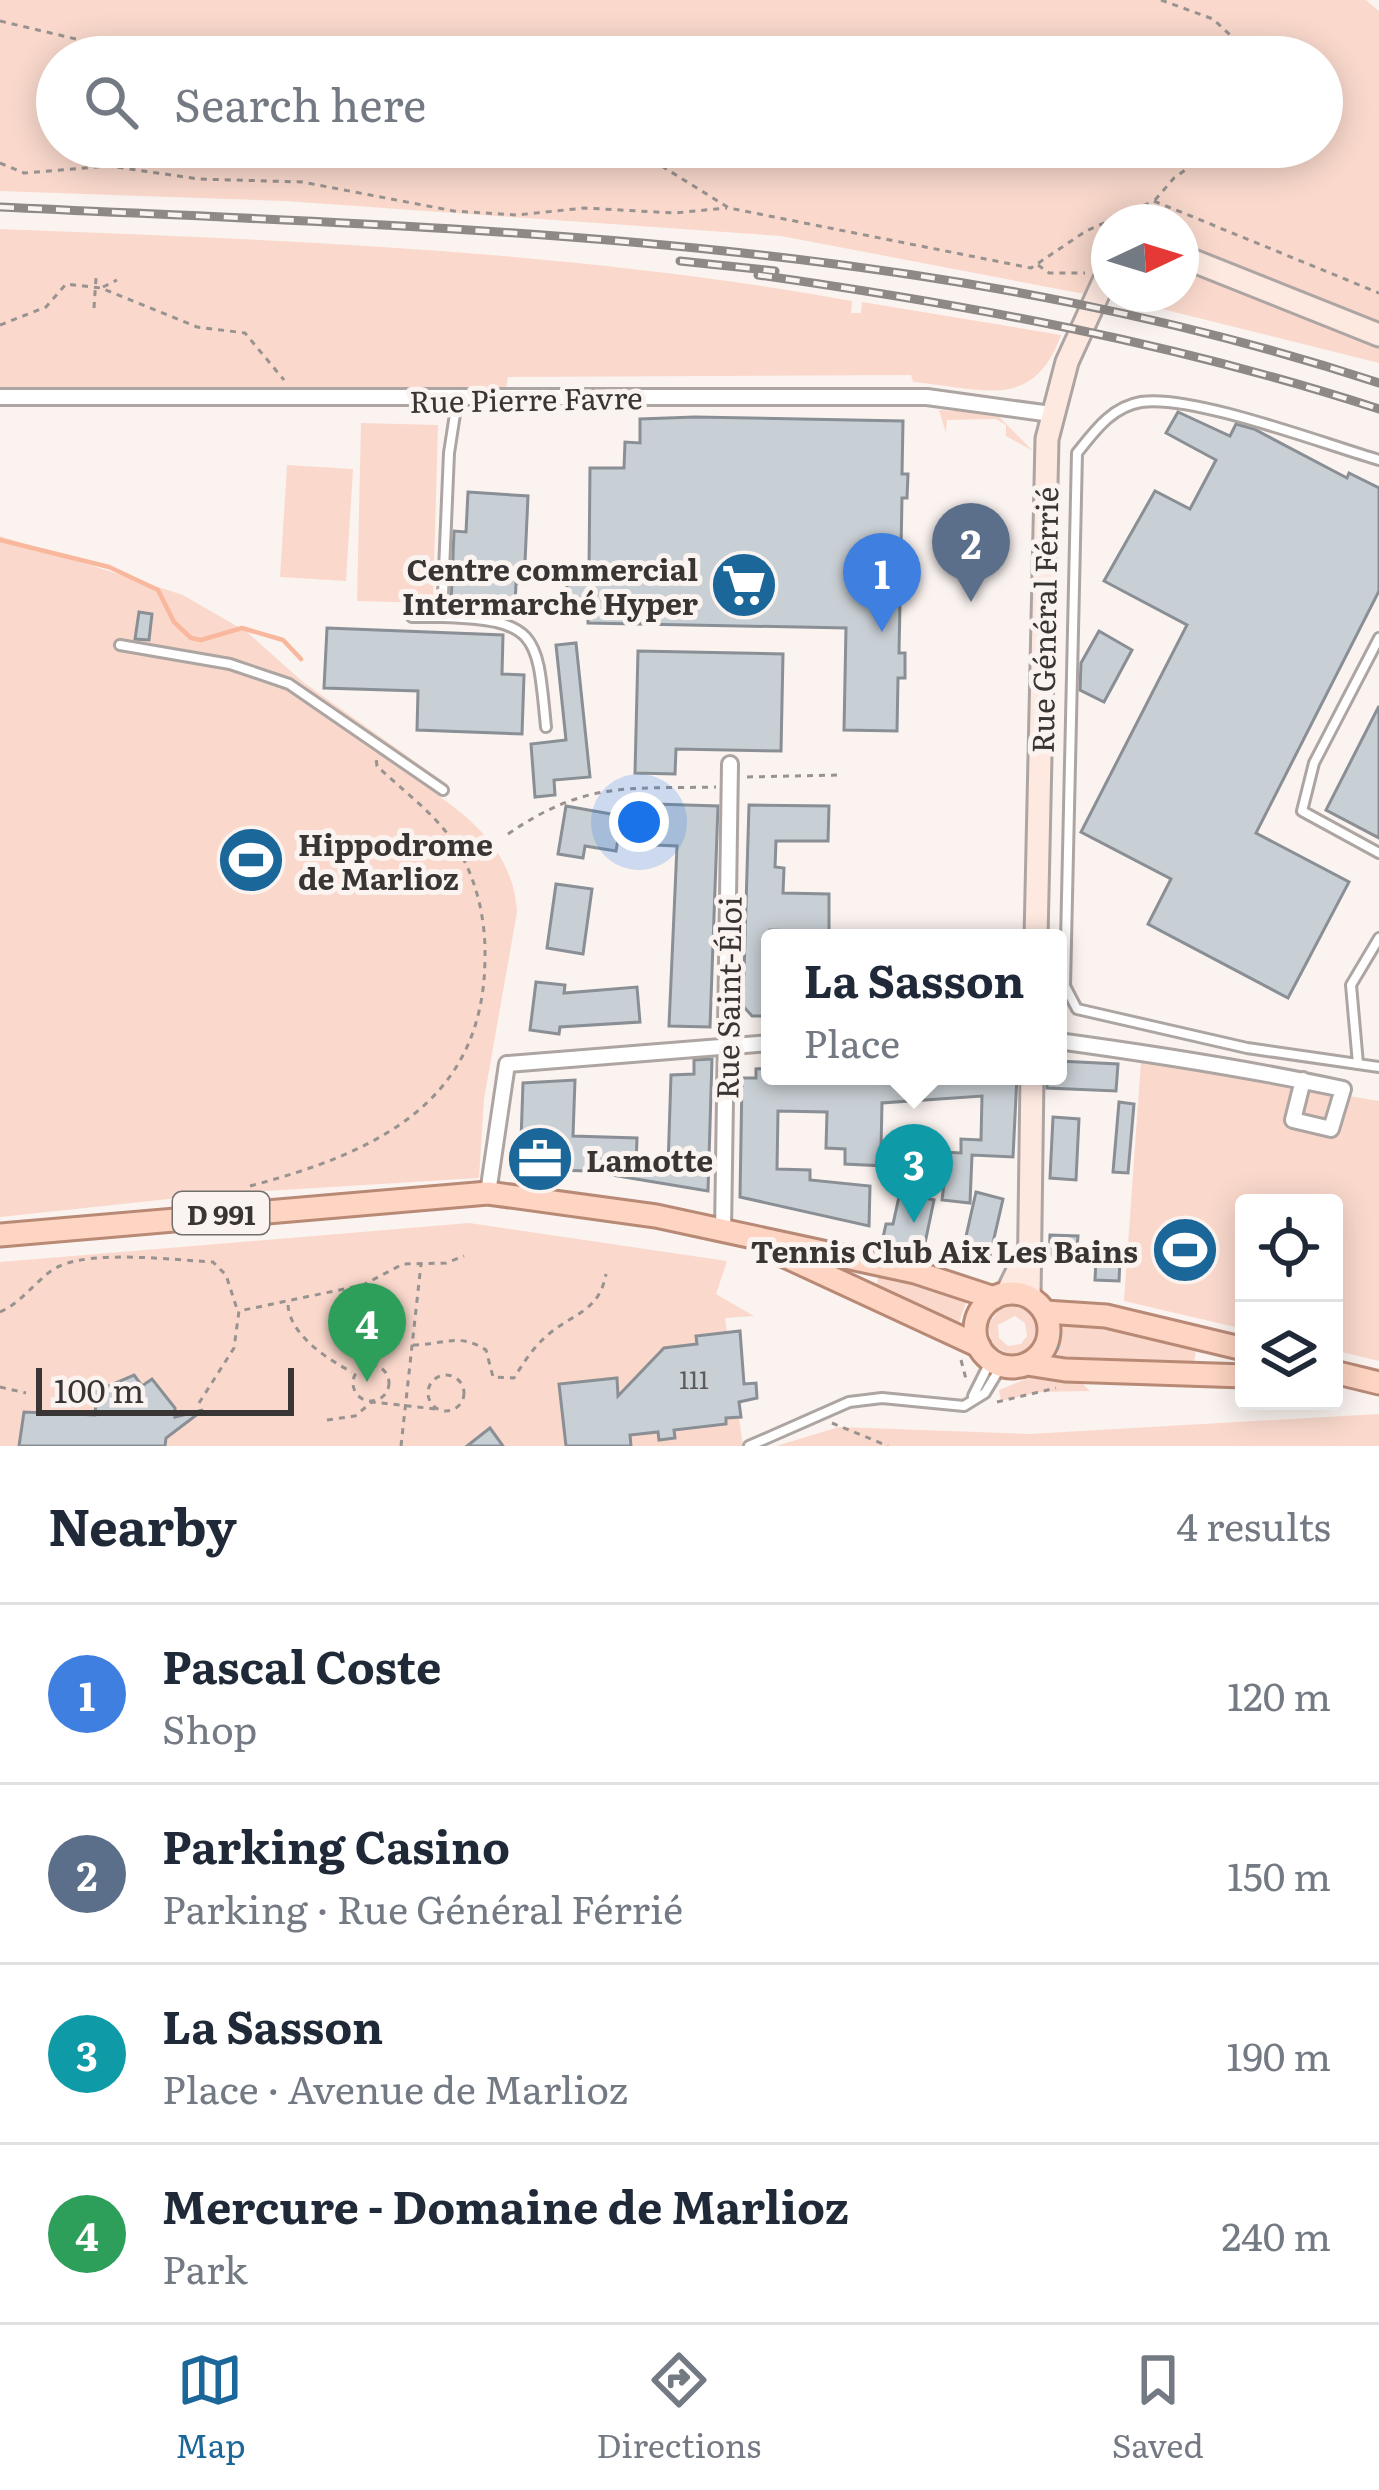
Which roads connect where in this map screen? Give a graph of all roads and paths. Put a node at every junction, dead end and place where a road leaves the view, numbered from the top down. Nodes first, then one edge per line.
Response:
1 (1162, 0) edge
2 (0, 21) edge
3 (63, 36) edge
4 (1232, 36) edge
5 (0, 163) edge
6 (85, 168) edge
7 (123, 168) edge
8 (665, 168) edge
9 (1188, 168) edge
10 (1154, 201) junction
11 (729, 208) junction
12 (1199, 263) edge
13 (1037, 264) junction
14 (1091, 273) edge
15 (96, 278) dead end
16 (117, 280) dead end
17 (99, 288) junction
18 (1379, 292) edge
19 (1091, 306) edge
20 (94, 308) dead end
21 (0, 325) edge
22 (1379, 335) edge
23 (0, 397) edge
24 (288, 399) junction
25 (457, 400) junction
26 (1051, 415) junction
27 (1379, 460) edge
28 (442, 616) junction
29 (412, 617) dead end
30 (1379, 638) edge
31 (120, 645) dead end
32 (546, 727) dead end
33 (372, 738) junction
34 (730, 764) dead end
35 (838, 775) dead end
36 (729, 787) junction
37 (443, 790) dead end
38 (508, 835) dead end
39 (1379, 853) edge
40 (1036, 929) edge
41 (1066, 929) edge
42 (1379, 938) edge
43 (1067, 990) edge
44 (1067, 1042) edge
45 (761, 1043) edge
46 (727, 1047) junction
47 (1358, 1064) junction
48 (1379, 1067) edge
49 (1303, 1080) dead end
50 (1032, 1085) edge
51 (250, 1186) dead end
52 (488, 1193) junction
53 (434, 1197) junction
54 (525, 1198) junction
55 (733, 1234) junction
56 (3, 1236) edge
57 (464, 1256) dead end
58 (421, 1264) junction
59 (606, 1274) dead end
60 (871, 1279) junction
61 (1019, 1300) junction
62 (288, 1303) junction
63 (239, 1311) junction
64 (0, 1312) edge
65 (1081, 1314) junction
66 (413, 1345) junction
67 (1235, 1347) edge
68 (991, 1357) junction
69 (1027, 1364) junction
70 (1065, 1370) junction
71 (355, 1374) junction
72 (1235, 1376) edge
73 (0, 1387) edge
74 (26, 1393) dead end
75 (986, 1393) junction
76 (372, 1402) junction
77 (199, 1403) dead end
78 (406, 1406) junction
79 (964, 1406) junction
80 (436, 1409) junction
81 (813, 1415) junction
82 (326, 1420) dead end
83 (401, 1446) edge
84 (749, 1446) edge
85 (888, 1446) edge

1 - 4 path
2 - 3 path
5 - 6 path
7 - 11 path
8 - 11 path
9 - 10 path
10 - 13 path
10 - 18 path
11 - 13 path
12 - 22 main road
13 - 14 path
15 - 17 path
16 - 17 path
17 - 20 path
17 - 21 path
17 - 24 path
19 - 26 main road, Rue Général Férrié
23 - 24 street, Rue Pierre Favre
24 - 25 street, Rue Pierre Favre
25 - 26 street, Rue Pierre Favre
25 - 28 lane
26 - 40 main road, Rue Général Férrié
27 - 41 lane
28 - 29 lane
28 - 32 lane
30 - 39 lane
31 - 33 lane
33 - 37 lane
33 - 51 path
34 - 36 street, Rue Saint-Éloi
35 - 36 path
36 - 38 path
36 - 46 street, Rue Saint-Éloi
42 - 47 lane
43 - 47 lane
44 - 49 street
45 - 46 street
46 - 52 street
46 - 55 street, Rue Saint-Éloi
47 - 48 lane
50 - 61 main road
52 - 53 main road
52 - 54 main road
53 - 54 main road
53 - 56 main road, D 991
54 - 55 main road
55 - 60 main road
55 - 60 main road
57 - 58 path
58 - 62 path
58 - 66 path
59 - 66 path
60 - 61 main road
60 - 68 main road
61 - 65 main road
61 - 68 main road
61 - 69 main road
62 - 63 path
62 - 71 path
63 - 64 path
63 - 77 path
65 - 67 main road
65 - 70 path
66 - 78 path
68 - 69 main road
68 - 75 lane
68 - 79 lane
69 - 70 main road
70 - 72 main road
70 - 75 path
71 - 76 path
71 - 76 path
73 - 74 path
75 - 79 lane
76 - 78 path
76 - 82 path
78 - 80 path
78 - 83 path
79 - 81 lane
80 - 80 path
81 - 84 lane
81 - 85 path

